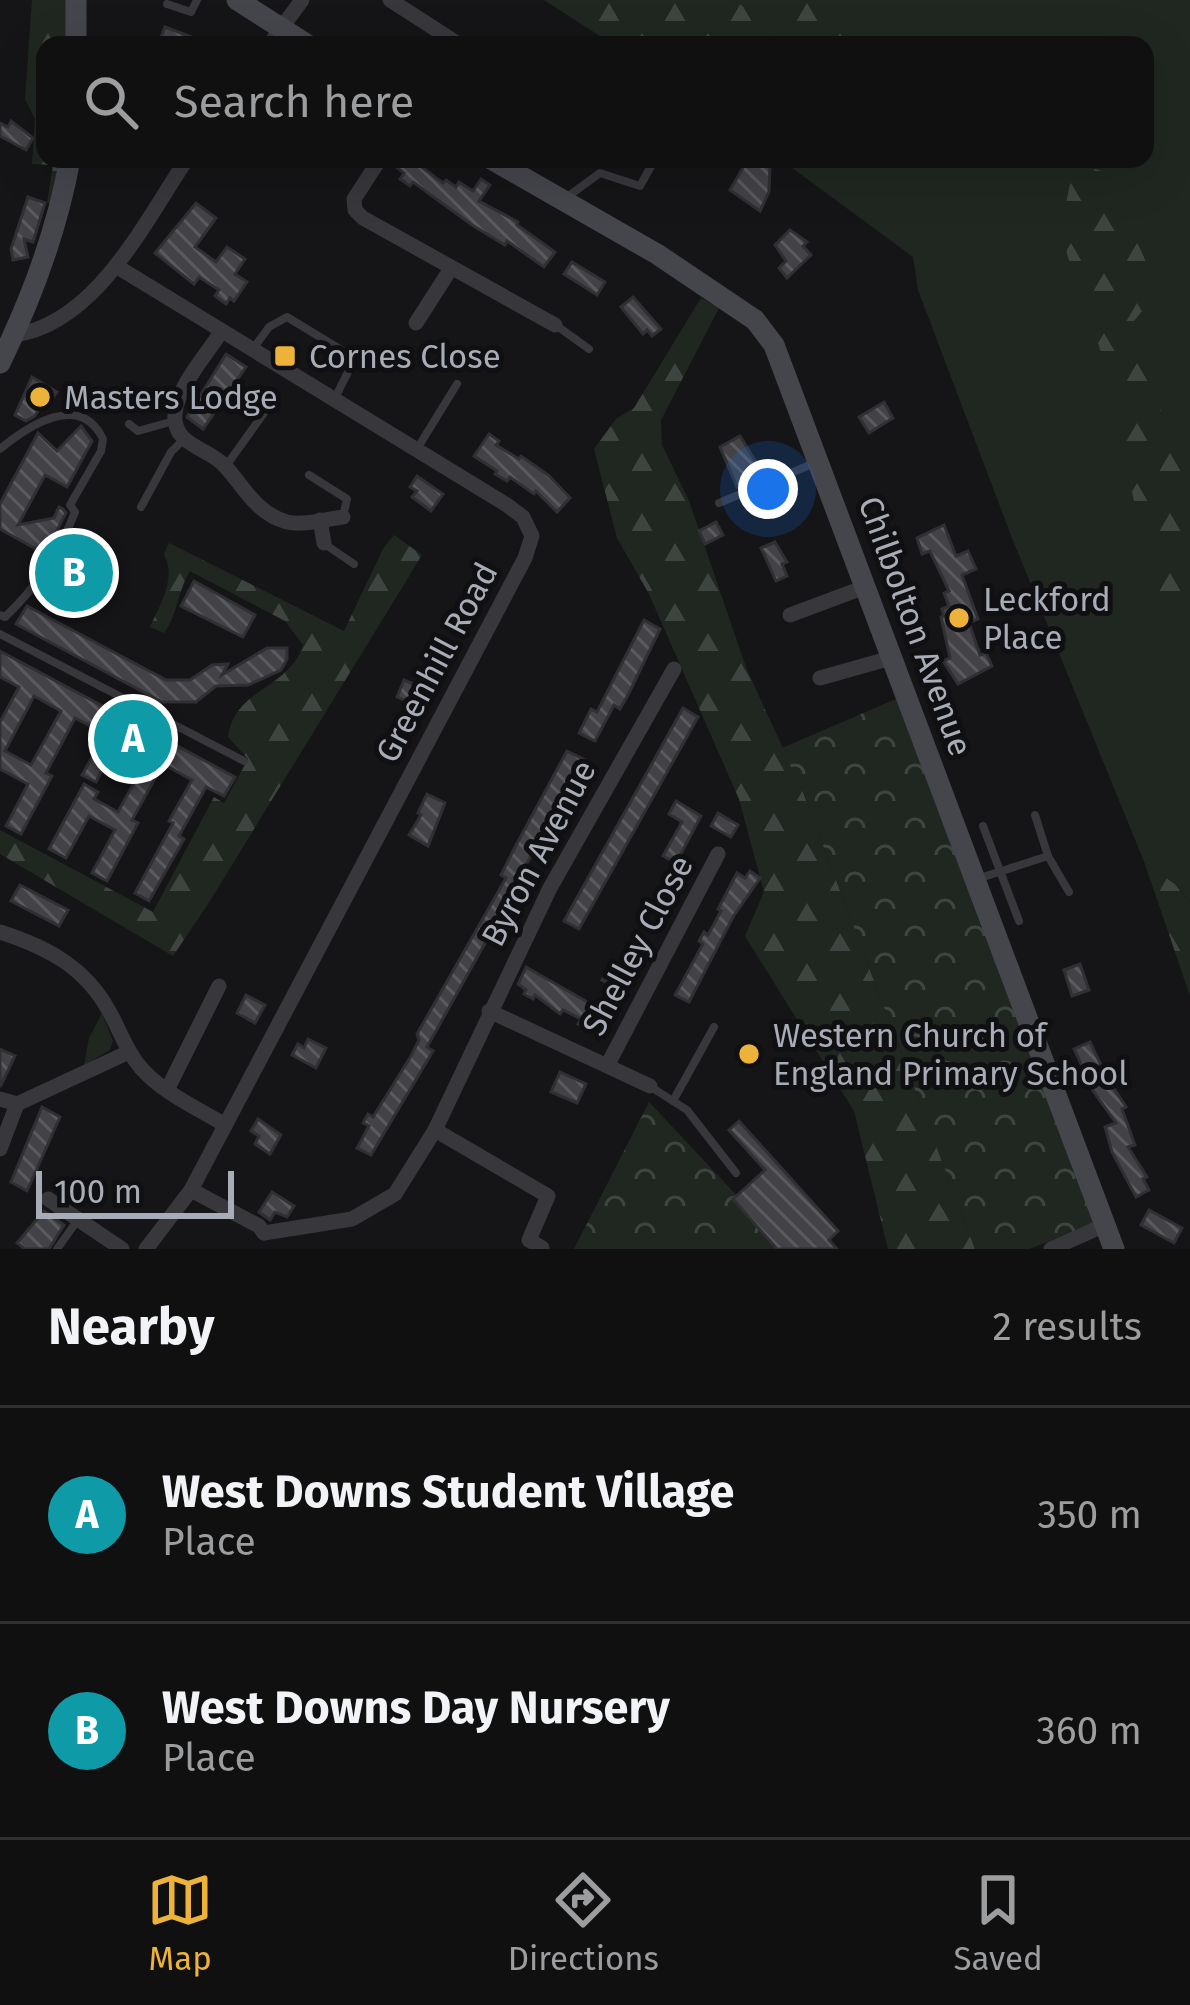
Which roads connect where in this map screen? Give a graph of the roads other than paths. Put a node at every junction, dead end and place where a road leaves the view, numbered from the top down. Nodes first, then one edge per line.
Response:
1 (76, 0) edge
2 (197, 0) edge
3 (238, 0) edge
4 (302, 0) edge
5 (390, 0) edge
6 (167, 4) dead end
7 (76, 36) edge
8 (274, 36) edge
9 (276, 36) edge
10 (446, 36) edge
11 (68, 168) edge
12 (179, 168) edge
13 (374, 168) edge
14 (511, 168) edge
15 (650, 168) edge
16 (564, 199) junction
17 (116, 266) junction
18 (450, 270) junction
19 (416, 323) dead end
20 (555, 325) joint
21 (221, 332) junction
22 (14, 335) junction
23 (589, 349) dead end
24 (252, 350) junction
25 (0, 363) edge
26 (458, 385) dead end
27 (274, 399) dead end
28 (334, 400) junction
29 (174, 421) junction
30 (129, 424) dead end
31 (184, 440) junction
32 (0, 448) edge
33 (416, 450) junction
34 (819, 461) junction
35 (226, 467) junction
36 (309, 475) dead end
37 (719, 503) dead end
38 (141, 507) dead end
39 (343, 517) joint
40 (320, 520) junction
41 (324, 544) joint
42 (354, 564) dead end
43 (865, 586) junction
44 (790, 614) dead end
45 (3, 616) edge
46 (0, 632) edge
47 (890, 658) junction
48 (820, 678) dead end
49 (681, 694) dead end
50 (244, 761) dead end
51 (1035, 815) dead end
52 (983, 826) dead end
53 (718, 854) dead end
54 (1048, 856) junction
55 (1002, 871) junction
56 (976, 880) junction
57 (1069, 892) dead end
58 (1019, 921) dead end
59 (0, 932) edge
60 (219, 986) dead end
61 (489, 1011) junction
62 (714, 1027) dead end
63 (129, 1052) junction
64 (608, 1064) junction
65 (650, 1086) joint
66 (167, 1090) junction
67 (0, 1099) edge
68 (674, 1101) junction
69 (17, 1104) junction
70 (225, 1125) junction
71 (435, 1130) junction
72 (0, 1149) edge
73 (736, 1173) dead end
74 (191, 1190) junction
75 (47, 1199) dead end
76 (78, 1220) junction
77 (1105, 1225) junction
78 (261, 1241) edge
79 (542, 1248) edge
80 (57, 1249) edge
81 (122, 1249) edge
82 (146, 1249) edge
83 (1051, 1249) edge
84 (1114, 1249) edge

1 - 7 main road
2 - 6 lane
3 - 8 main road
4 - 9 street
5 - 10 street
11 - 22 main road
12 - 17 street
13 - 18 street
14 - 16 main road, Chilbolton Avenue
15 - 16 lane
16 - 34 main road, Chilbolton Avenue
17 - 21 street, Greenhill Road
17 - 22 street
18 - 19 street
18 - 20 street
20 - 23 lane
21 - 24 street, Greenhill Road
21 - 29 street
22 - 25 main road
24 - 28 street, Greenhill Road
24 - 28 lane
26 - 33 lane
27 - 35 lane
28 - 33 street, Greenhill Road
29 - 30 lane
29 - 31 street
31 - 35 street
31 - 38 lane
32 - 45 lane
33 - 70 street, Greenhill Road
34 - 37 lane
34 - 43 main road, Chilbolton Avenue
35 - 40 street
36 - 39 lane
39 - 40 street
40 - 41 street
41 - 42 lane
43 - 44 street
43 - 47 main road, Chilbolton Avenue
45 - 46 lane
46 - 50 lane
47 - 48 street
47 - 56 main road, Chilbolton Avenue
49 - 61 street, Byron Avenue
51 - 54 lane
52 - 55 lane
53 - 64 street, Shelley Close
54 - 55 lane
54 - 57 lane
55 - 56 lane
55 - 58 lane
56 - 77 main road, Chilbolton Avenue
59 - 63 street
60 - 66 street
61 - 64 street
61 - 71 street, Byron Avenue
62 - 68 lane
63 - 66 street
63 - 69 street
64 - 65 street
65 - 68 lane
66 - 70 street
67 - 69 street
68 - 73 lane
69 - 72 street
70 - 74 street, Greenhill Road
71 - 78 street, Byron Avenue
71 - 79 street
74 - 78 street
74 - 82 street, Greenhill Road
75 - 76 street
76 - 80 lane
76 - 81 street
77 - 83 street
77 - 84 main road, Chilbolton Avenue

